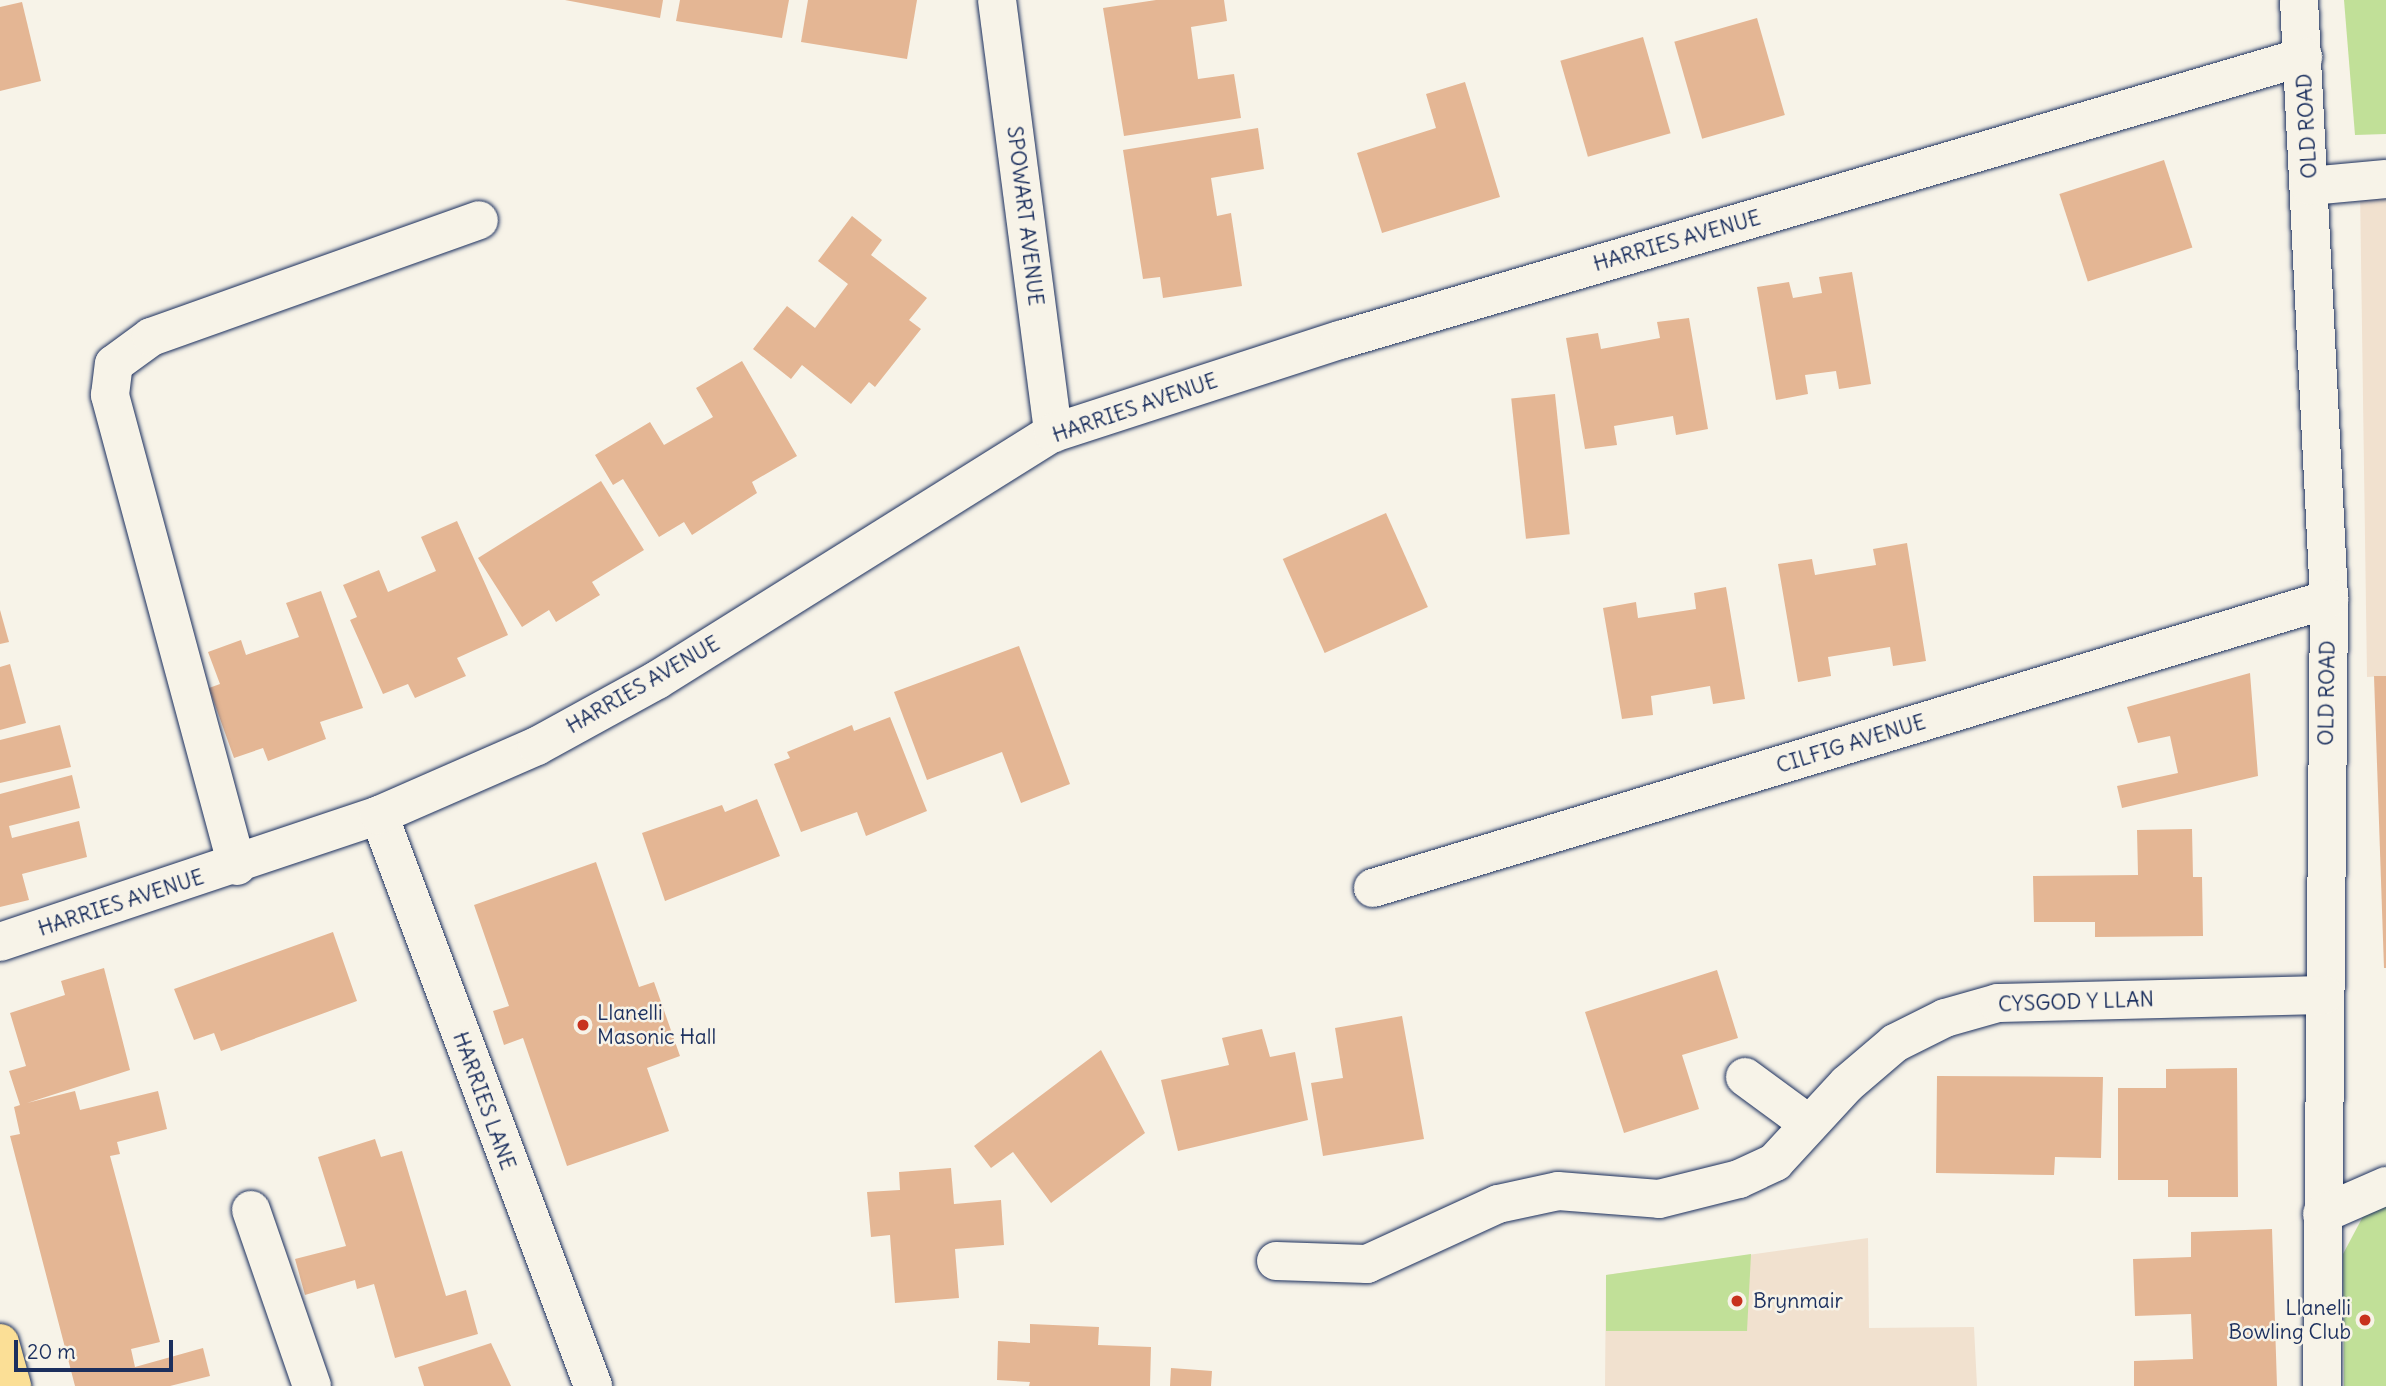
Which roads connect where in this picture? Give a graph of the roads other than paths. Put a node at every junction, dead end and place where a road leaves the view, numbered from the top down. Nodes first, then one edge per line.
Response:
1 (997, 0) edge
2 (2299, 0) edge
3 (2303, 57) junction
4 (2386, 179) edge
5 (2310, 186) junction
6 (479, 220) dead end
7 (1053, 433) junction
8 (2329, 599) junction
9 (379, 815) junction
10 (237, 866) junction
11 (1373, 888) dead end
12 (0, 942) edge
13 (2324, 995) junction
14 (1745, 1077) dead end
15 (1809, 1124) junction
16 (2386, 1186) edge
17 (251, 1210) dead end
18 (2322, 1214) junction
19 (1276, 1261) dead end
20 (0, 1343) edge
21 (12, 1386) edge
22 (312, 1386) edge
23 (593, 1386) edge
24 (2322, 1386) edge

1 - 7 street, SPOWART AVENUE
2 - 3 street, OLD ROAD
3 - 5 street, OLD ROAD
3 - 7 street, HARRIES AVENUE
4 - 5 street
5 - 8 street, OLD ROAD
6 - 10 street
7 - 9 street, HARRIES AVENUE
8 - 11 street, CILFIG AVENUE
8 - 13 street, OLD ROAD
9 - 10 street, HARRIES AVENUE
9 - 23 street, HARRIES LANE
10 - 12 street, HARRIES AVENUE
13 - 15 street, CYSGOD Y LLAN
13 - 18 street, OLD ROAD
14 - 15 street
15 - 19 street, CYSGOD Y LLAN
16 - 18 street
17 - 22 street
18 - 24 street, OLD ROAD
20 - 21 main road

